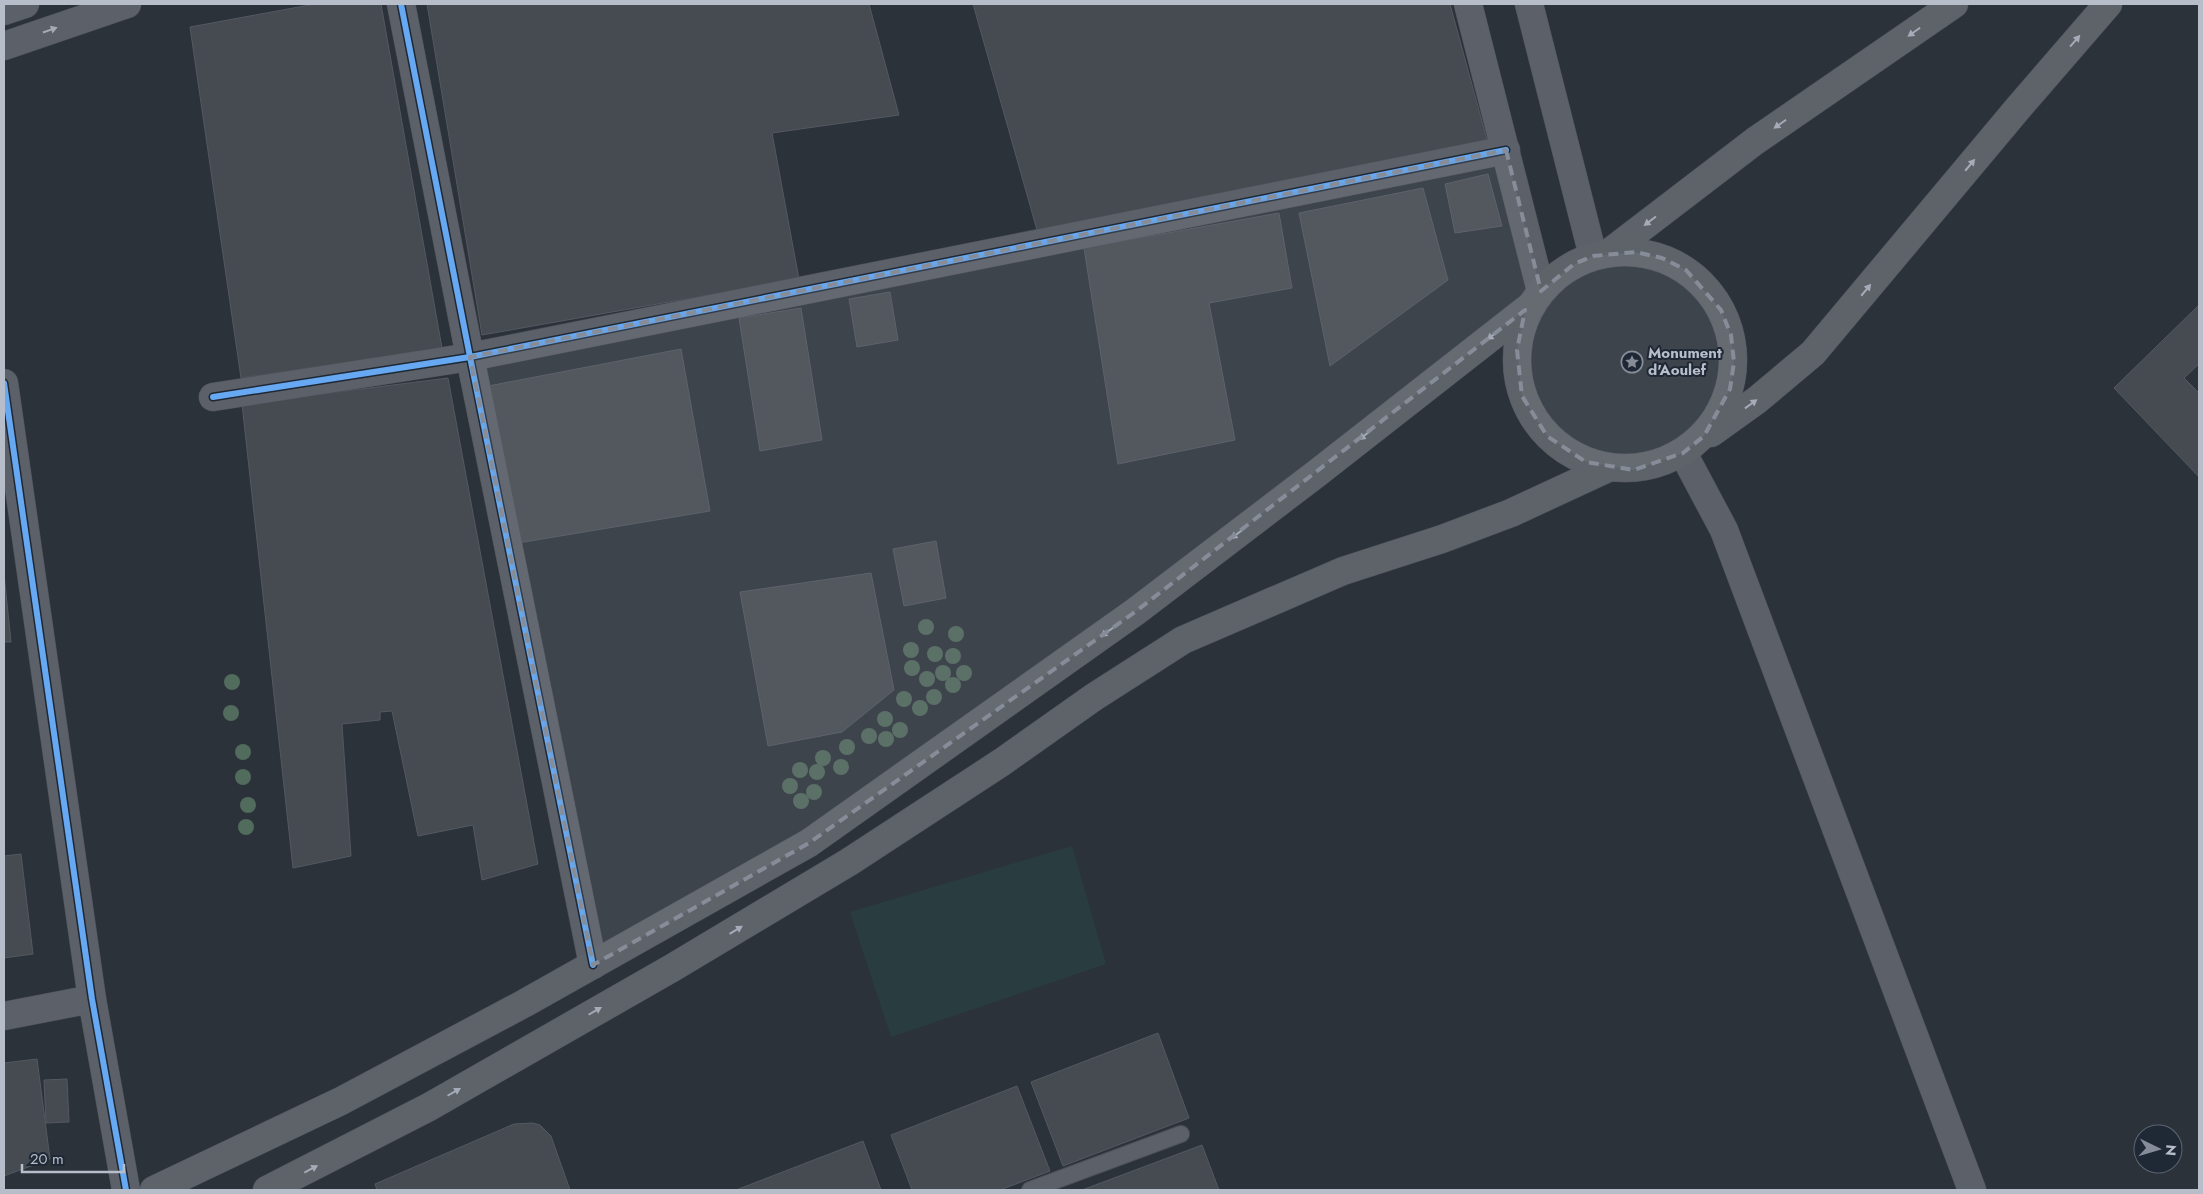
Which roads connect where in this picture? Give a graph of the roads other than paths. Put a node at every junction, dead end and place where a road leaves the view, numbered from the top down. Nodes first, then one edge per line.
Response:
1 (24, 4) edge
2 (127, 4) edge
3 (401, 4) edge
4 (1468, 4) edge
5 (1529, 4) edge
6 (1954, 4) edge
7 (2108, 4) edge
8 (4, 11) edge
9 (4, 46) edge
10 (1506, 150) junction
11 (1602, 254) junction
12 (1536, 298) junction
13 (470, 357) junction
14 (4, 383) edge
15 (212, 397) dead end
16 (7, 428) edge
17 (1683, 453) junction
18 (1608, 468) junction
19 (593, 965) junction
20 (92, 999) junction
21 (4, 1016) edge
22 (1181, 1134) dead end
23 (126, 1190) edge
24 (154, 1190) edge
25 (267, 1190) edge
26 (1030, 1190) edge
27 (1972, 1190) edge

1 - 8 street
9 -> 2 street
3 - 13 street
4 - 10 street
5 - 11 street
6 -> 11 main road
17 -> 7 main road
10 - 12 street
10 - 13 street
11 - 12 main road
11 - 17 main road
12 - 18 main road
12 -> 19 main road
13 - 15 street
13 - 19 street
14 - 16 street
16 - 20 street
17 - 18 main road
17 - 27 street
25 -> 18 main road
19 - 24 main road
20 - 21 street
20 - 23 street
22 - 26 lane

